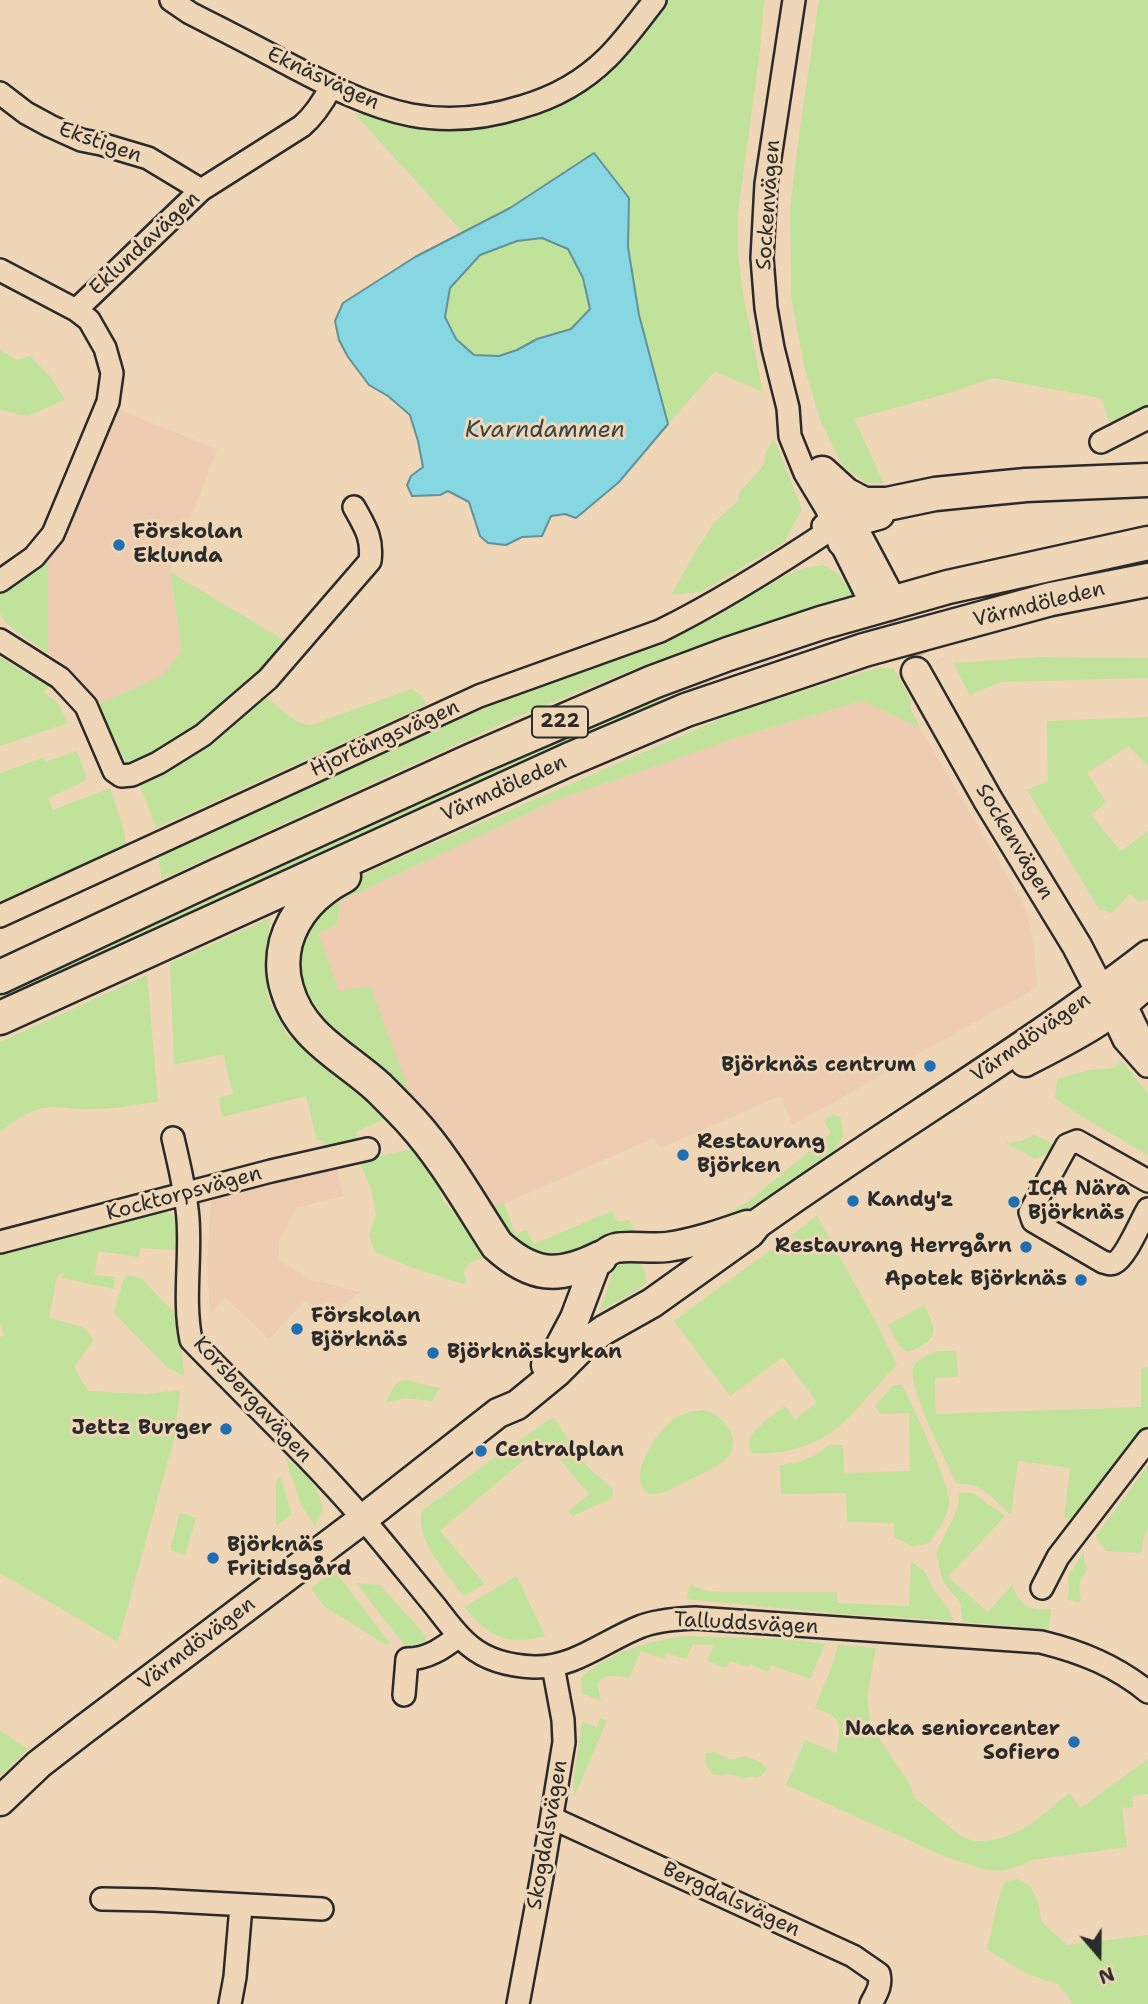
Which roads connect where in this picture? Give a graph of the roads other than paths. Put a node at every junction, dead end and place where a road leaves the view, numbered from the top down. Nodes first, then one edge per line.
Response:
1 (171, 0) edge
2 (655, 0) edge
3 (794, 0) edge
4 (331, 87) junction
5 (0, 93) edge
6 (201, 190) junction
7 (0, 270) edge
8 (76, 310) junction
9 (788, 408) junction
10 (1148, 418) edge
11 (1101, 442) dead end
12 (822, 473) joint
13 (1148, 480) edge
14 (354, 508) dead end
15 (845, 520) junction
16 (1148, 543) edge
17 (1148, 580) edge
18 (0, 581) edge
19 (881, 597) tunnel mouth
20 (0, 640) edge
21 (924, 669) tunnel mouth
22 (568, 760) junction
23 (0, 916) edge
24 (1148, 955) edge
25 (0, 977) edge
26 (1148, 982) edge
27 (1112, 996) junction
28 (0, 1018) edge
29 (1148, 1067) edge
30 (173, 1138) dead end
31 (368, 1149) dead end
32 (1148, 1181) edge
33 (185, 1194) junction
34 (1148, 1209) edge
35 (757, 1224) junction
36 (0, 1242) edge
37 (636, 1248) junction
38 (600, 1258) junction
39 (652, 1303) junction
40 (498, 1413) junction
41 (1148, 1440) edge
42 (363, 1519) junction
43 (1042, 1588) dead end
44 (459, 1636) junction
45 (553, 1666) junction
46 (1148, 1692) edge
47 (404, 1695) dead end
48 (0, 1801) edge
49 (552, 1818) junction
50 (102, 1899) dead end
51 (241, 1906) junction
52 (322, 1909) dead end
53 (230, 2004) edge
54 (518, 2004) edge
55 (870, 2004) edge

1 - 4 street, Eknäsvägen
2 - 4 street, Eknäsvägen
3 - 9 street, Sockenvägen
4 - 6 street, Eklundavägen
5 - 6 street, Ekstigen
6 - 8 street, Eklundavägen
7 - 8 street
8 - 18 street, Eklundavägen
9 - 12 street, Sockenvägen
9 - 15 street, Sockenvägen
10 - 11 street
12 - 15 highway
13 - 15 highway
14 - 20 street
15 - 19 main road, Sockenvägen
15 - 23 street, Hjortängsvägen
16 - 25 highway, Värmdöleden / 222
17 - 22 highway, Värmdöleden / 222
21 - 27 main road, Sockenvägen
22 - 28 highway, Värmdöleden / 222
22 - 38 highway
24 - 27 main road, Värmdövägen
26 - 27 main road, Värmdövägen
27 - 29 street
27 - 35 main road, Värmdövägen
30 - 33 street, Korsbergavägen
31 - 33 street, Kocktorpsvägen
32 - 34 street
33 - 36 street, Kocktorpsvägen
33 - 42 street, Korsbergavägen
35 - 37 main road, Värmdövägen
35 - 39 main road, Värmdövägen
37 - 38 main road, Värmdövägen
37 - 39 main road
38 - 40 main road, Värmdövägen
39 - 40 main road, Värmdövägen
40 - 42 main road, Värmdövägen
41 - 43 street
42 - 44 street, Talluddsvägen
42 - 48 main road, Värmdövägen
44 - 45 street, Talluddsvägen
44 - 47 street
45 - 46 street, Talluddsvägen
45 - 49 street, Skogdalsvägen
49 - 54 street, Skogdalsvägen
49 - 55 street, Bergdalsvägen
50 - 51 street
51 - 52 street
51 - 53 street

